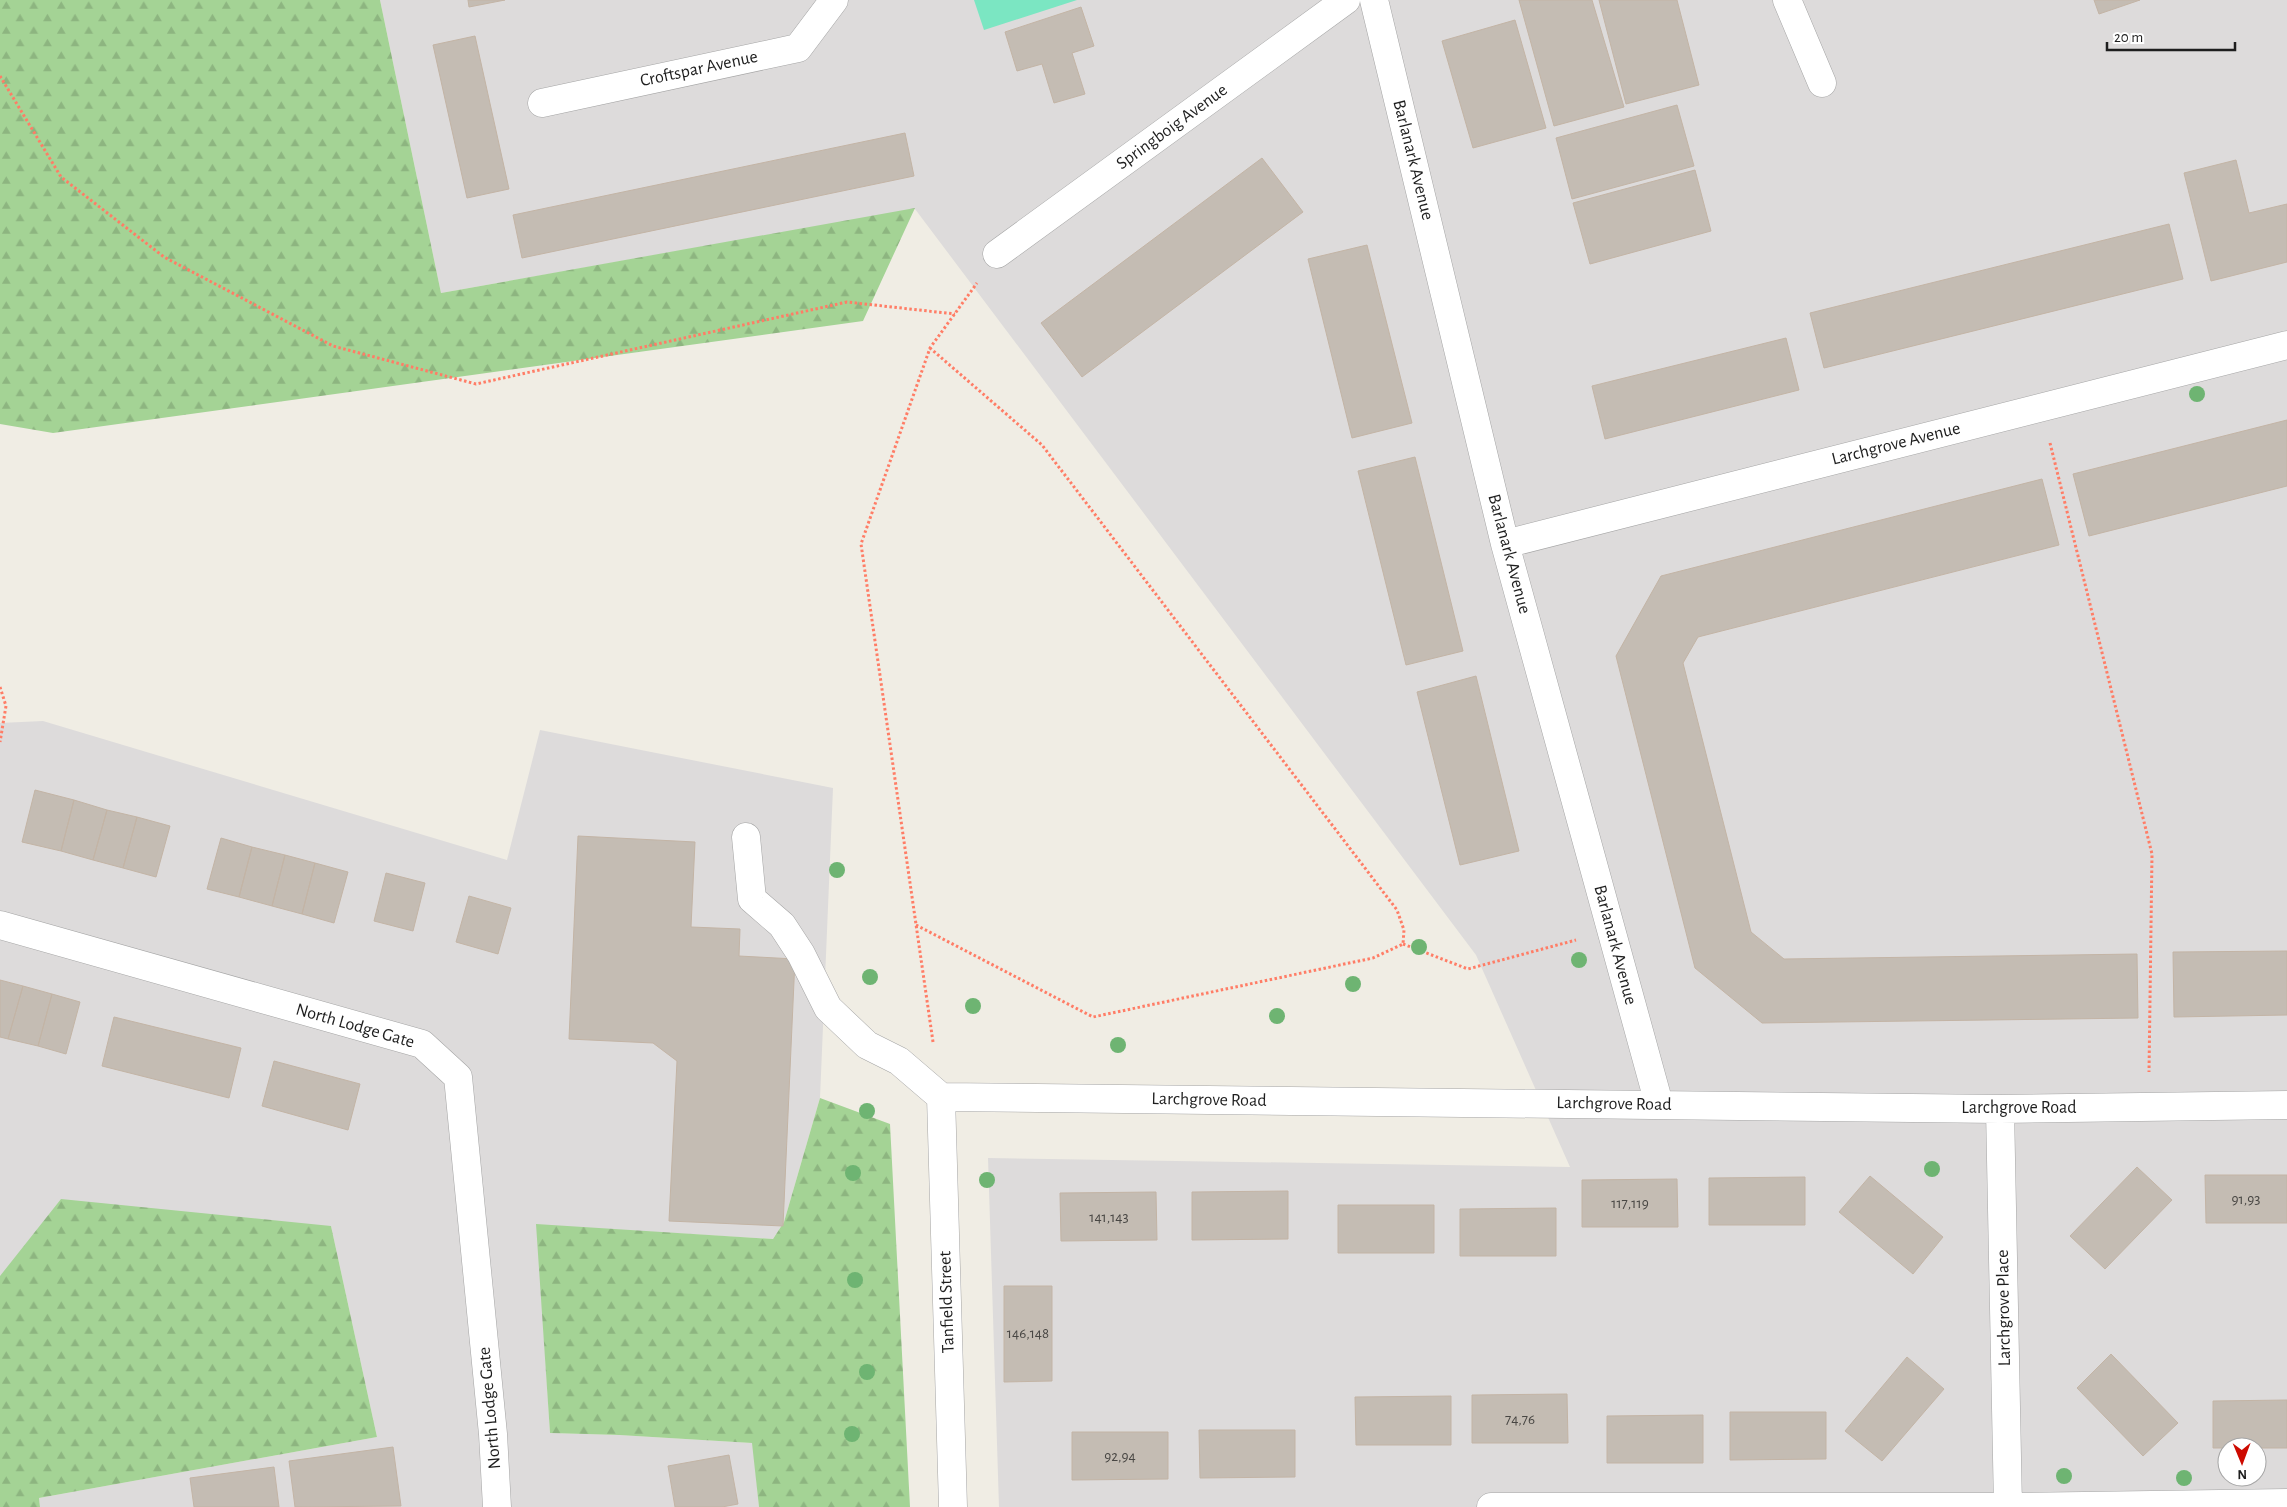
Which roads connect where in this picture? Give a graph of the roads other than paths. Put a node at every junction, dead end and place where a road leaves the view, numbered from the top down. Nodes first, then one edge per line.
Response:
1 (834, 0) edge
2 (1346, 0) edge
3 (1374, 0) edge
4 (1787, 0) edge
5 (1822, 82) dead end
6 (542, 104) dead end
7 (997, 254) road end
8 (2287, 345) edge
9 (1505, 544) junction
10 (746, 837) dead end
11 (0, 925) edge
12 (942, 1097) junction
13 (1658, 1104) junction
14 (2287, 1106) edge
15 (2000, 1109) junction
16 (2287, 1503) edge
17 (2181, 1506) edge
18 (497, 1507) edge
19 (953, 1507) edge
20 (1491, 1507) edge
21 (1821, 1507) edge
22 (2008, 1507) edge

1 - 6 street, Croftspar Avenue
2 - 7 street, Springboig Avenue
3 - 9 street, Barlanark Avenue
4 - 5 street
8 - 9 street, Larchgrove Avenue
9 - 13 street, Barlanark Avenue
10 - 12 street
11 - 18 street, North Lodge Gate
12 - 13 street, Larchgrove Road
12 - 19 street, Tanfield Street
13 - 15 street, Larchgrove Road
14 - 15 street, Larchgrove Road
15 - 22 street, Larchgrove Place
16 - 17 street
17 - 22 street
20 - 21 street
21 - 22 street

